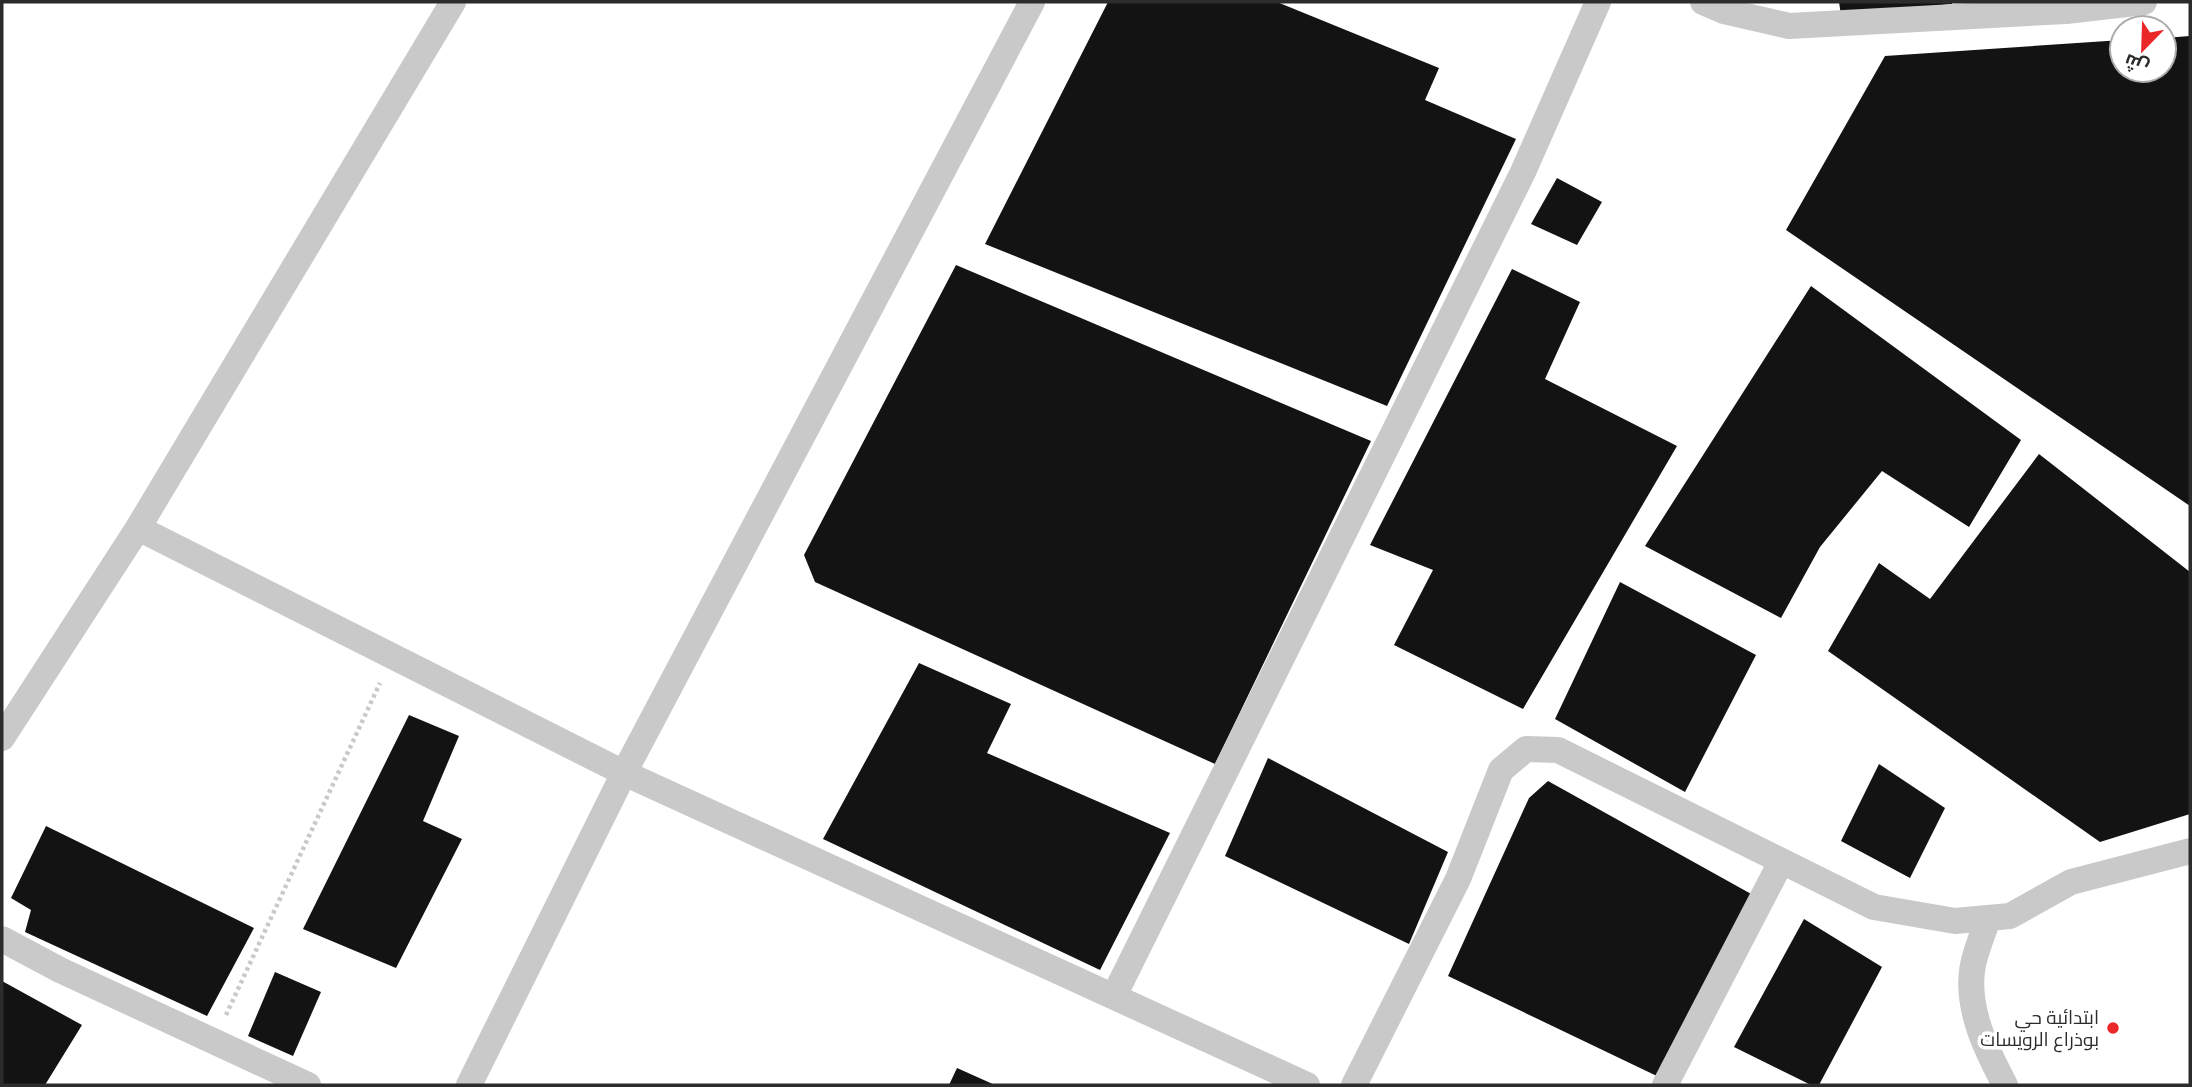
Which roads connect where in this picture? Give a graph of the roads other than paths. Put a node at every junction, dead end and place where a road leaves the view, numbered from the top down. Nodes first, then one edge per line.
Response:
1 (453, 2) edge
2 (1032, 2) edge
3 (1598, 2) edge
4 (1703, 2) edge
5 (2144, 2) edge
6 (138, 528) junction
7 (2, 738) edge
8 (624, 773) junction
9 (2190, 851) edge
10 (1782, 862) junction
11 (1988, 918) junction
12 (2, 939) edge
13 (1114, 996) junction
14 (307, 1085) edge
15 (469, 1085) edge
16 (1307, 1085) edge
17 (1354, 1085) edge
18 (1665, 1085) edge
19 (2005, 1085) edge

1 - 6 street
2 - 8 street
3 - 13 street
4 - 5 street
6 - 7 street
6 - 8 street
8 - 13 street
8 - 15 street
9 - 11 street
10 - 11 street
10 - 17 street
10 - 18 street
11 - 19 street
12 - 14 street
13 - 16 street

